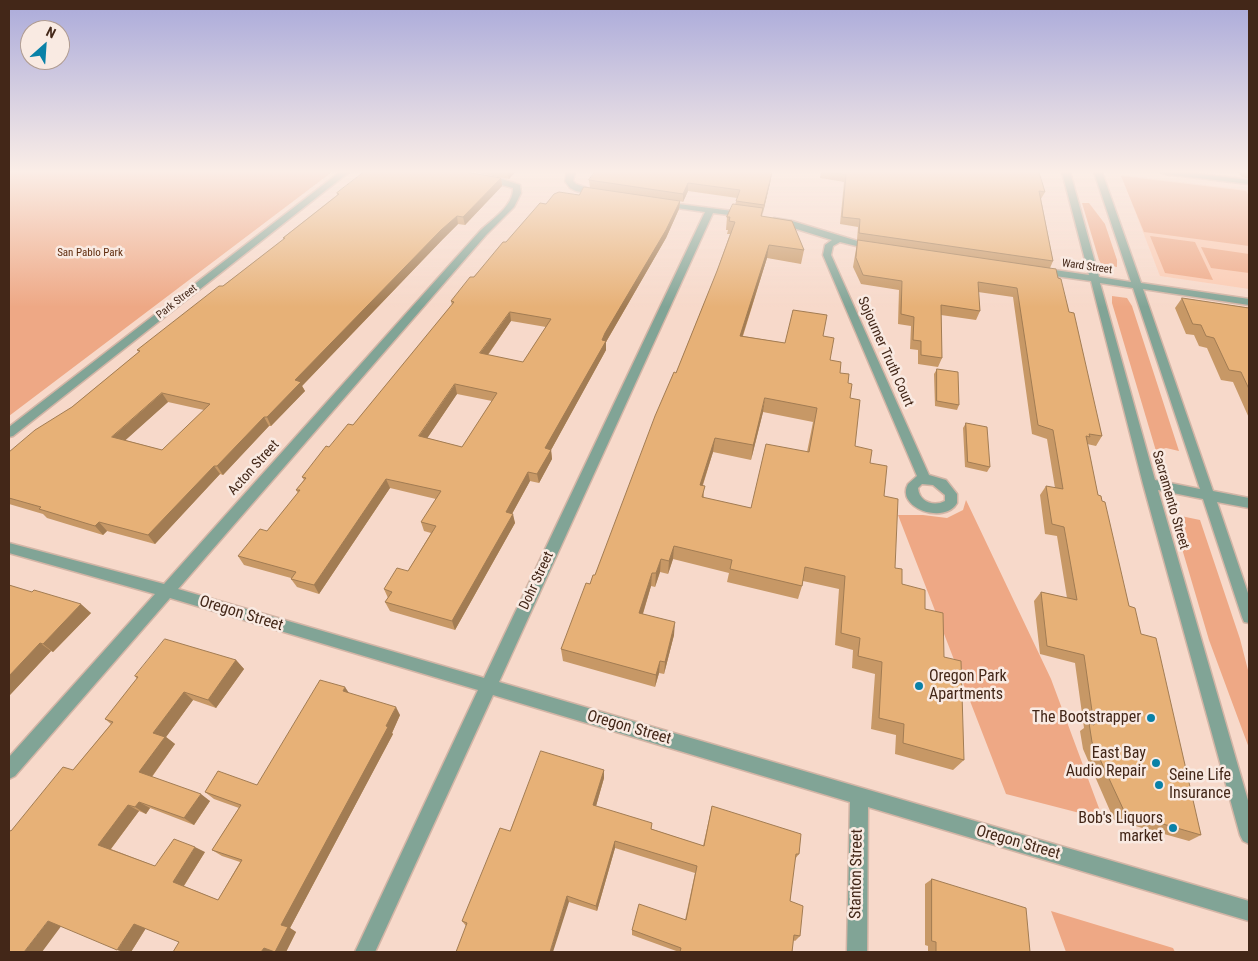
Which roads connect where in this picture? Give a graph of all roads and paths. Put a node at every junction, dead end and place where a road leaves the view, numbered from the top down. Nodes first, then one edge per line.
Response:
1 (287, 217) edge
2 (499, 217) edge
3 (707, 217) edge
4 (761, 217) edge
5 (1078, 217) edge
6 (1113, 217) edge
7 (838, 240) junction
8 (880, 248) edge
9 (1033, 270) edge
10 (1095, 279) junction
11 (1137, 285) junction
12 (1249, 302) edge
13 (9, 432) edge
14 (925, 480) dead end
15 (1149, 484) junction
16 (1208, 495) junction
17 (1249, 503) edge
18 (9, 548) edge
19 (166, 591) junction
20 (1249, 617) edge
21 (487, 687) junction
22 (9, 770) edge
23 (859, 796) junction
24 (1249, 835) edge
25 (1249, 911) edge
26 (365, 952) edge
27 (856, 952) edge

1 - 13 street, Park Street
2 - 19 street, Acton Street
3 - 21 street, Dohr Street
4 - 7 street
5 - 10 street, Sacramento Street
6 - 11 street
7 - 8 street
7 - 14 street, Sojourner Truth Court
9 - 10 street, Ward Street
10 - 11 street, Ward Street
10 - 15 street, Sacramento Street
11 - 12 street, Ward Street
11 - 16 street
15 - 16 street
15 - 24 street, Sacramento Street
16 - 17 street
16 - 20 street
18 - 19 street, Oregon Street
19 - 21 street, Oregon Street
19 - 22 street, Acton Street
21 - 23 street, Oregon Street
21 - 26 street, Dohr Street
23 - 25 street, Oregon Street
23 - 27 street, Stanton Street

